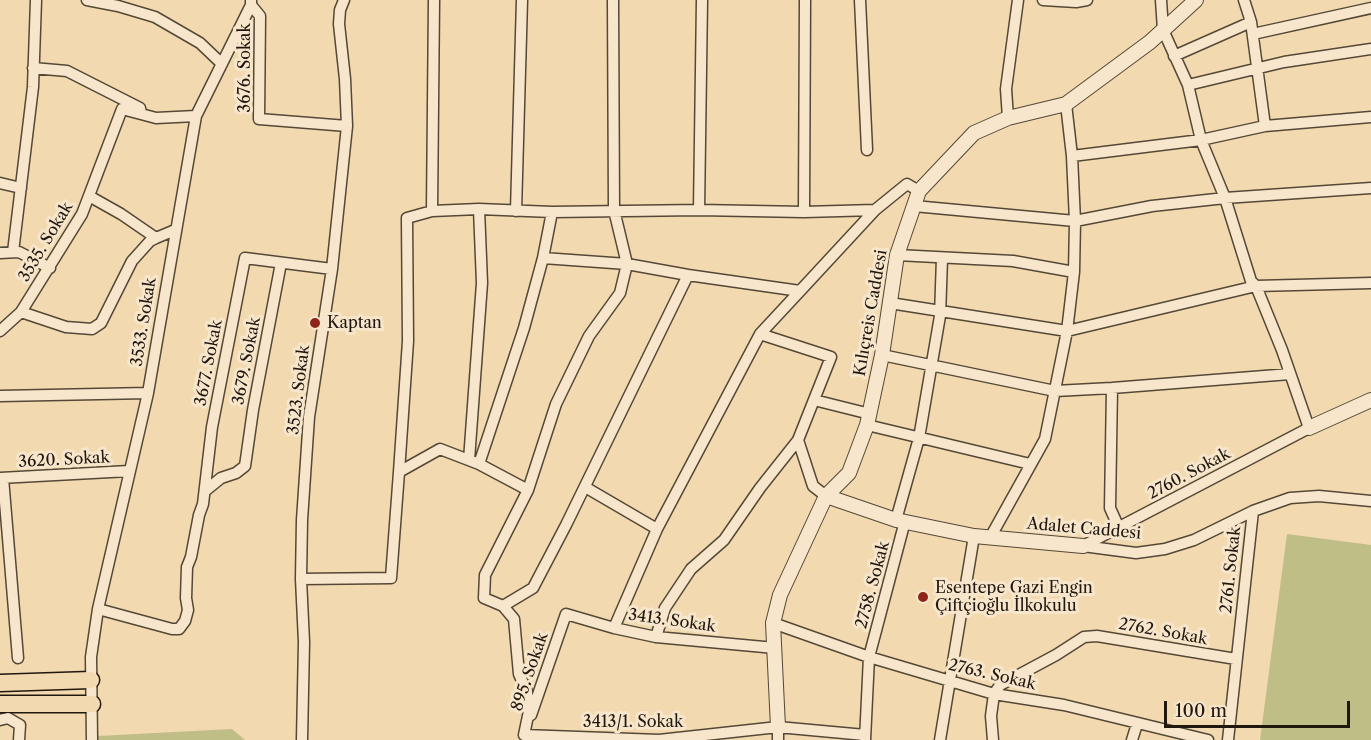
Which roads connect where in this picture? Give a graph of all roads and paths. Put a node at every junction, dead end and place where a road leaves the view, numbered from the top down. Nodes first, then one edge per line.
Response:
1 (36, 0) edge
2 (87, 0) edge
3 (434, 0) edge
4 (522, 0) edge
5 (613, 0) edge
6 (702, 0) edge
7 (805, 0) edge
8 (860, 0) edge
9 (1018, 0) edge
10 (1043, 0) edge
11 (1087, 0) edge
12 (1161, 0) edge
13 (1196, 0) edge
14 (1244, 0) edge
15 (251, 2) edge
16 (341, 2) edge
17 (1371, 8) edge
18 (1251, 22) junction
19 (1163, 30) junction
20 (1253, 34) junction
21 (1371, 49) edge
22 (1174, 56) junction
23 (222, 64) junction
24 (1258, 67) junction
25 (33, 68) junction
26 (1188, 85) junction
27 (1066, 104) junction
28 (141, 114) junction
29 (196, 116) junction
30 (1371, 117) edge
31 (1008, 118) junction
32 (347, 126) junction
33 (1265, 126) junction
34 (1201, 140) junction
35 (867, 150) dead end
36 (1072, 156) junction
37 (0, 183) edge
38 (21, 188) junction
39 (1371, 188) edge
40 (918, 190) junction
41 (89, 196) junction
42 (1225, 198) junction
43 (914, 206) junction
44 (478, 209) junction
45 (614, 210) junction
46 (699, 210) junction
47 (875, 210) junction
48 (432, 211) junction
49 (516, 211) junction
50 (552, 212) junction
51 (804, 212) junction
52 (1075, 221) junction
53 (175, 230) junction
54 (156, 238) junction
55 (13, 252) junction
56 (0, 253) edge
57 (897, 255) junction
58 (543, 258) junction
59 (942, 258) junction
60 (281, 263) junction
61 (627, 264) junction
62 (50, 268) junction
63 (332, 269) junction
64 (1074, 272) junction
65 (688, 275) junction
66 (1371, 283) edge
67 (1256, 286) junction
68 (800, 291) junction
69 (890, 303) junction
70 (940, 310) junction
71 (21, 312) junction
72 (0, 331) edge
73 (1067, 331) junction
74 (760, 334) junction
75 (882, 355) junction
76 (932, 365) junction
77 (1290, 374) junction
78 (1112, 388) junction
79 (1055, 391) junction
80 (148, 393) junction
81 (0, 396) edge
82 (814, 400) junction
83 (1371, 400) edge
84 (868, 419) junction
85 (1309, 428) junction
86 (918, 438) junction
87 (798, 440) junction
88 (469, 460) junction
89 (480, 464) junction
90 (1030, 464) junction
91 (129, 471) junction
92 (399, 472) junction
93 (1, 478) edge
94 (585, 488) junction
95 (528, 490) junction
96 (205, 491) junction
97 (826, 496) junction
98 (1371, 501) edge
99 (1253, 511) junction
100 (901, 520) junction
101 (1119, 528) junction
102 (657, 529) junction
103 (974, 536) junction
104 (991, 536) junction
105 (1083, 546) junction
106 (301, 579) junction
107 (503, 606) junction
108 (98, 609) junction
109 (566, 614) joint
110 (773, 623) junction
111 (614, 628) junction
112 (656, 637) junction
113 (775, 648) junction
114 (869, 657) junction
115 (18, 658) dead end
116 (1236, 659) junction
117 (91, 680) junction
118 (948, 680) junction
119 (0, 683) edge
120 (994, 694) junction
121 (0, 704) edge
122 (92, 704) junction
123 (0, 720) edge
124 (1137, 724) junction
125 (778, 734) edge
126 (523, 737) edge
127 (865, 737) edge
128 (19, 740) edge
129 (92, 740) edge
130 (302, 740) edge
131 (659, 740) edge
132 (940, 740) edge
133 (993, 740) edge
134 (1132, 740) edge
135 (1208, 740) edge
136 (1228, 740) edge

1 - 25 street
2 - 23 street
3 - 48 street
4 - 49 street
5 - 45 street
6 - 46 street
7 - 51 street
8 - 35 street
9 - 31 street
10 - 11 street
12 - 19 street
13 - 19 street
14 - 18 street
15 - 23 street, 3533. Sokak
15 - 32 street, 3676. Sokak
16 - 32 street, 3523. Sokak
17 - 20 street
18 - 20 street
18 - 22 street
19 - 22 street
19 - 27 street
20 - 24 street
21 - 24 street
22 - 26 street
23 - 29 street, 3533. Sokak
24 - 26 street
24 - 33 street
25 - 28 street
25 - 38 street
26 - 34 street
27 - 31 street
27 - 36 street
28 - 29 street
28 - 41 street, 3535. Sokak
29 - 53 street, 3533. Sokak
30 - 33 street
31 - 40 street
32 - 63 street, 3523. Sokak
33 - 34 street
34 - 36 street
34 - 42 street
36 - 52 street
37 - 38 street
38 - 55 street
39 - 42 street
40 - 43 street, Kılıçreis Caddesi
40 - 47 street
41 - 54 street
41 - 62 street, 3535. Sokak
42 - 52 street
42 - 67 street
43 - 52 street
43 - 57 street, Kılıçreis Caddesi
44 - 48 street
44 - 49 street
44 - 88 street
45 - 46 street
45 - 50 street
45 - 61 street
46 - 51 street
47 - 51 street
47 - 68 street
48 - 92 street
49 - 50 street
50 - 58 street
52 - 64 street
53 - 54 street
53 - 80 street, 3533. Sokak
54 - 71 street
55 - 56 street
55 - 62 street
57 - 59 street
57 - 69 street, Kılıçreis Caddesi
58 - 61 street
58 - 89 street
59 - 64 street
59 - 70 street, 2758. Sokak
60 - 63 street
60 - 96 street, 3679. Sokak
60 - 96 street, 3677. Sokak
61 - 65 street
61 - 95 street
62 - 71 street, 3535. Sokak
63 - 106 street, 3523. Sokak
64 - 73 street
65 - 68 street
65 - 94 street
66 - 67 street
67 - 73 street
67 - 77 street
68 - 74 street
69 - 70 street
69 - 75 street, Kılıçreis Caddesi
70 - 73 street
70 - 76 street, 2758. Sokak
71 - 72 street, 3535. Sokak
73 - 79 street
74 - 82 street
74 - 102 street
75 - 76 street
75 - 84 street, Kılıçreis Caddesi
76 - 79 street
76 - 86 street, 2758. Sokak
77 - 78 street
77 - 85 street
78 - 79 street
78 - 101 street
79 - 90 street
80 - 81 street
80 - 91 street, 3533. Sokak
82 - 84 street
82 - 87 street
83 - 85 street
84 - 86 street
84 - 97 street, Kılıçreis Caddesi
85 - 101 street, 2760. Sokak
86 - 90 street
86 - 100 street, 2758. Sokak
87 - 97 street
87 - 112 street
88 - 89 street
88 - 92 street
89 - 95 street
90 - 104 street
91 - 93 street, 3620. Sokak
91 - 108 street, 3533. Sokak
92 - 106 street
93 - 115 street
94 - 102 street
94 - 107 street
95 - 107 street
96 - 108 street, 3677. Sokak
97 - 100 street, Adalet Caddesi
97 - 110 street, Kılıçreis Caddesi
98 - 99 street, Adalet Caddesi
99 - 105 street, Adalet Caddesi
99 - 116 street, 2761. Sokak
100 - 103 street, Adalet Caddesi
100 - 114 street, 2758. Sokak
101 - 105 street, 2760. Sokak
102 - 111 street
103 - 104 street, Adalet Caddesi
103 - 118 street
104 - 105 street, Adalet Caddesi
106 - 130 street, 3523. Sokak
107 - 126 street
108 - 117 street, 3533. Sokak
109 - 111 street, 3413. Sokak
109 - 126 street, 895. Sokak
110 - 113 street, Kılıçreis Caddesi
110 - 114 street, 2763. Sokak
111 - 112 street, 3413. Sokak
112 - 113 street, 3413. Sokak
113 - 125 street, Kılıçreis Caddesi
114 - 118 street, 2763. Sokak
114 - 127 street, 2758. Sokak
116 - 120 street, 2762. Sokak
116 - 136 street, 2761. Sokak
117 - 119 main road
117 - 122 street, 3533. Sokak
118 - 120 street, 2763. Sokak
118 - 132 street
120 - 124 street, 2763. Sokak
120 - 133 street
121 - 122 main road
122 - 129 street, 3533. Sokak
123 - 128 street
124 - 134 street
124 - 135 street, 2763. Sokak
125 - 127 street, 3413/1. Sokak
125 - 131 street, 3413/1. Sokak
126 - 131 street, 3413/1. Sokak

